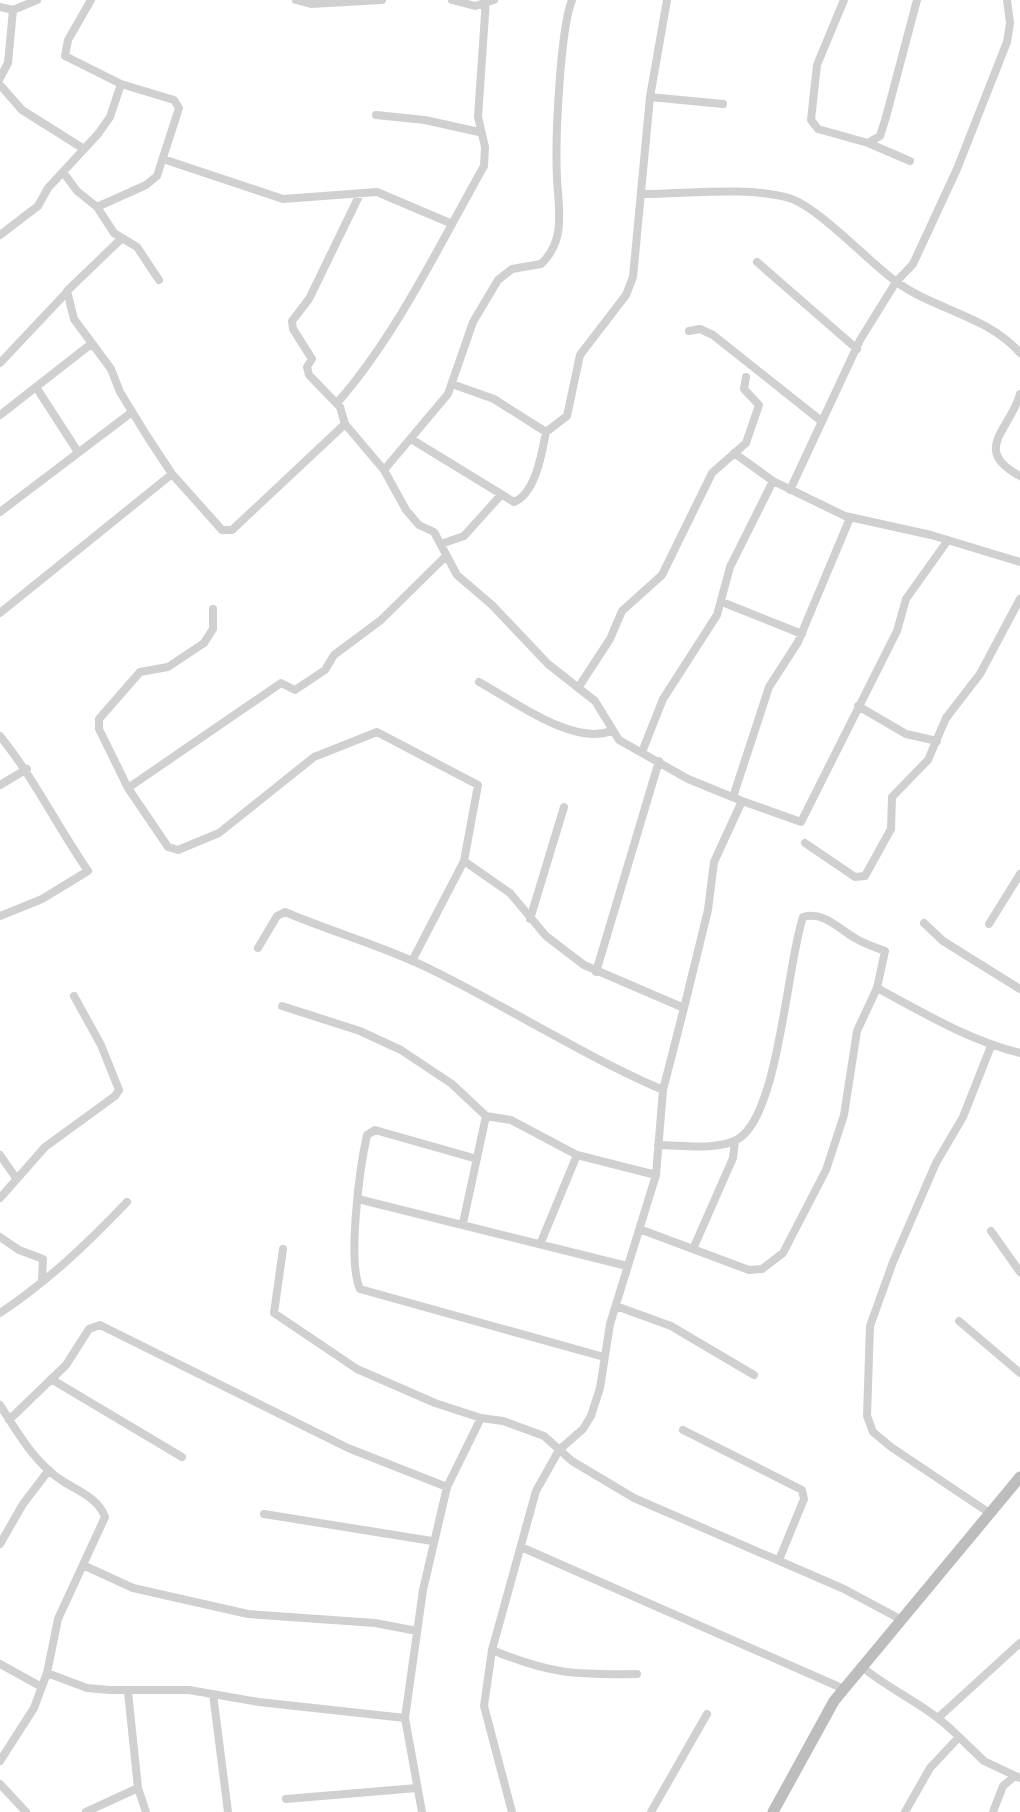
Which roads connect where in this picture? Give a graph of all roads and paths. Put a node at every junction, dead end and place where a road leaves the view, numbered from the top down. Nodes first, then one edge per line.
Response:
1 (35, 0) edge
2 (91, 0) edge
3 (296, 0) edge
4 (382, 0) edge
5 (452, 0) edge
6 (572, 0) edge
7 (667, 0) edge
8 (844, 0) edge
9 (917, 0) edge
10 (1007, 0) edge
11 (489, 2) edge
12 (0, 7) edge
13 (13, 10) junction
14 (0, 78) edge
15 (121, 84) junction
16 (0, 85) edge
17 (650, 97) junction
18 (723, 104) dead end
19 (376, 115) dead end
20 (479, 132) junction
21 (868, 143) junction
22 (84, 149) junction
23 (163, 159) junction
24 (910, 161) dead end
25 (63, 172) junction
26 (360, 194) junction
27 (643, 194) junction
28 (97, 207) junction
29 (450, 223) junction
30 (0, 235) edge
31 (122, 238) junction
32 (757, 262) dead end
33 (159, 280) dead end
34 (896, 282) junction
35 (66, 293) junction
36 (689, 331) dead end
37 (91, 344) junction
38 (857, 349) junction
39 (1020, 353) edge
40 (0, 363) edge
41 (746, 377) dead end
42 (452, 384) junction
43 (36, 387) junction
44 (1020, 394) edge
45 (337, 403) junction
46 (132, 412) junction
47 (0, 415) edge
48 (820, 420) junction
49 (345, 424) junction
50 (546, 432) junction
51 (411, 439) junction
52 (78, 452) junction
53 (734, 453) junction
54 (384, 470) junction
55 (172, 474) junction
56 (1020, 476) edge
57 (773, 481) junction
58 (790, 490) junction
59 (500, 496) junction
60 (0, 512) edge
61 (850, 518) junction
62 (948, 540) junction
63 (441, 544) junction
64 (445, 557) junction
65 (1020, 562) edge
66 (1020, 599) edge
67 (722, 602) junction
68 (213, 609) dead end
69 (0, 613) edge
70 (802, 634) junction
71 (479, 682) dead end
72 (578, 688) junction
73 (858, 706) junction
74 (611, 731) junction
75 (0, 736) edge
76 (937, 741) junction
77 (642, 752) junction
78 (659, 761) junction
79 (27, 769) junction
80 (0, 785) edge
81 (128, 788) junction
82 (738, 799) junction
83 (564, 807) dead end
84 (805, 843) dead end
85 (464, 861) junction
86 (1020, 874) edge
87 (0, 916) edge
88 (530, 919) junction
89 (924, 923) dead end
90 (989, 924) dead end
91 (258, 948) dead end
92 (412, 961) junction
93 (596, 972) junction
94 (877, 988) junction
95 (1020, 989) edge
96 (74, 996) dead end
97 (282, 1006) dead end
98 (684, 1008) junction
99 (991, 1046) junction
100 (1020, 1053) edge
101 (663, 1090) junction
102 (486, 1116) junction
103 (735, 1141) junction
104 (658, 1145) junction
105 (0, 1155) edge
106 (577, 1155) junction
107 (477, 1159) junction
108 (656, 1175) junction
109 (16, 1178) junction
110 (0, 1198) edge
111 (358, 1199) junction
112 (127, 1202) dead end
113 (463, 1223) junction
114 (642, 1230) junction
115 (991, 1231) dead end
116 (0, 1237) edge
117 (541, 1242) junction
118 (283, 1249) dead end
119 (693, 1249) junction
120 (627, 1266) junction
121 (1020, 1272) edge
122 (42, 1280) junction
123 (616, 1306) junction
124 (0, 1313) edge
125 (959, 1321) dead end
126 (604, 1357) junction
127 (1020, 1373) edge
128 (754, 1375) dead end
129 (51, 1379) junction
130 (0, 1405) edge
131 (481, 1418) junction
132 (9, 1420) junction
133 (683, 1430) dead end
134 (559, 1450) junction
135 (182, 1457) dead end
136 (49, 1470) junction
137 (1018, 1482) edge
138 (447, 1487) junction
139 (988, 1512) junction
140 (264, 1514) dead end
141 (432, 1541) junction
142 (0, 1544) edge
143 (521, 1547) junction
144 (779, 1560) junction
145 (85, 1566) junction
146 (900, 1619) junction
147 (417, 1631) junction
148 (1020, 1643) edge
149 (492, 1650) junction
150 (0, 1664) edge
151 (862, 1667) junction
152 (47, 1673) junction
153 (637, 1674) dead end
154 (40, 1686) junction
155 (844, 1689) junction
156 (128, 1692) junction
157 (213, 1694) junction
158 (707, 1714) dead end
159 (939, 1717) junction
160 (405, 1718) junction
161 (959, 1737) junction
162 (0, 1761) edge
163 (1018, 1777) edge
164 (0, 1784) edge
165 (138, 1788) junction
166 (417, 1788) junction
167 (286, 1799) dead end
168 (26, 1812) edge
169 (86, 1812) edge
170 (146, 1812) edge
171 (228, 1812) edge
172 (422, 1812) edge
173 (512, 1812) edge
174 (651, 1812) edge
175 (773, 1812) edge
176 (905, 1812) edge
177 (993, 1812) edge

1 - 13 street
2 - 15 street
3 - 4 street
5 - 11 street
6 - 42 street
7 - 17 street
8 - 21 street
9 - 21 street
10 - 34 street
11 - 20 street
12 - 13 street
13 - 14 street
15 - 22 street
15 - 23 street
16 - 22 street
17 - 18 street
17 - 27 street
19 - 20 street
20 - 29 street
21 - 24 street
22 - 25 street
23 - 26 street
23 - 28 street
25 - 28 street
25 - 30 street
26 - 29 street
26 - 45 street
27 - 34 street
27 - 50 street
28 - 31 street
29 - 45 street
31 - 33 street
31 - 35 street
32 - 38 street
34 - 38 street
34 - 39 street
35 - 37 street
35 - 40 street
36 - 48 street
37 - 43 street
37 - 46 street
38 - 48 street
41 - 53 street
42 - 50 street
42 - 51 street
43 - 47 street
43 - 52 street
44 - 56 street
45 - 49 street
46 - 52 street
46 - 55 street
48 - 58 street
49 - 54 street
49 - 55 street
50 - 59 street
51 - 54 street
51 - 59 street
52 - 60 street
53 - 57 street
53 - 72 street
54 - 63 street
55 - 69 street
57 - 58 street
57 - 67 street
58 - 61 street
59 - 63 street
61 - 62 street
61 - 70 street
62 - 65 street
62 - 73 street
63 - 64 street
64 - 72 street
64 - 81 street
66 - 76 street
67 - 70 street
67 - 77 street
68 - 81 street
70 - 82 street
71 - 74 street
72 - 74 street
73 - 76 street
73 - 82 street
74 - 77 street
75 - 79 street
76 - 84 street
77 - 78 street
78 - 82 street
78 - 93 street
79 - 80 street
79 - 87 street
81 - 85 street
82 - 98 street
83 - 88 street
85 - 88 street
85 - 92 street
86 - 90 street
88 - 93 street
89 - 95 street
91 - 92 street
92 - 101 street
93 - 98 street
94 - 99 street
94 - 103 street
94 - 119 street
96 - 109 street
97 - 102 street
98 - 101 street
99 - 100 street
99 - 139 street
101 - 104 street
102 - 106 street
102 - 107 street
103 - 104 street
103 - 119 street
104 - 108 street
105 - 109 street
106 - 108 street
106 - 117 street
107 - 111 street
107 - 113 street
108 - 114 street
109 - 110 street
111 - 113 street
111 - 126 street
112 - 122 street
113 - 117 street
114 - 119 street
114 - 120 street
115 - 121 street
116 - 122 street
117 - 120 street
118 - 131 street
120 - 123 street
122 - 124 street
123 - 126 street
123 - 128 street
125 - 127 street
126 - 134 street
129 - 132 street
129 - 135 street
129 - 138 street
130 - 132 street
131 - 134 street
131 - 138 street
132 - 136 street
133 - 144 street
134 - 143 street
134 - 144 street
136 - 142 street
136 - 145 street
137 - 139 street
138 - 141 street
139 - 146 street
140 - 141 street
141 - 147 street
143 - 149 street
143 - 155 street
144 - 146 street
145 - 147 street
145 - 152 street
146 - 151 street
147 - 160 street
148 - 159 street
149 - 153 street
149 - 173 street
150 - 154 street
151 - 155 street
151 - 159 street
152 - 154 street
152 - 156 street
154 - 162 street
155 - 175 street
156 - 157 street
156 - 165 street
157 - 160 street
157 - 171 street
158 - 174 street
159 - 161 street
160 - 166 street
161 - 163 street
161 - 176 street
163 - 177 street
164 - 168 street
165 - 169 street
165 - 170 street
166 - 167 street
166 - 172 street

